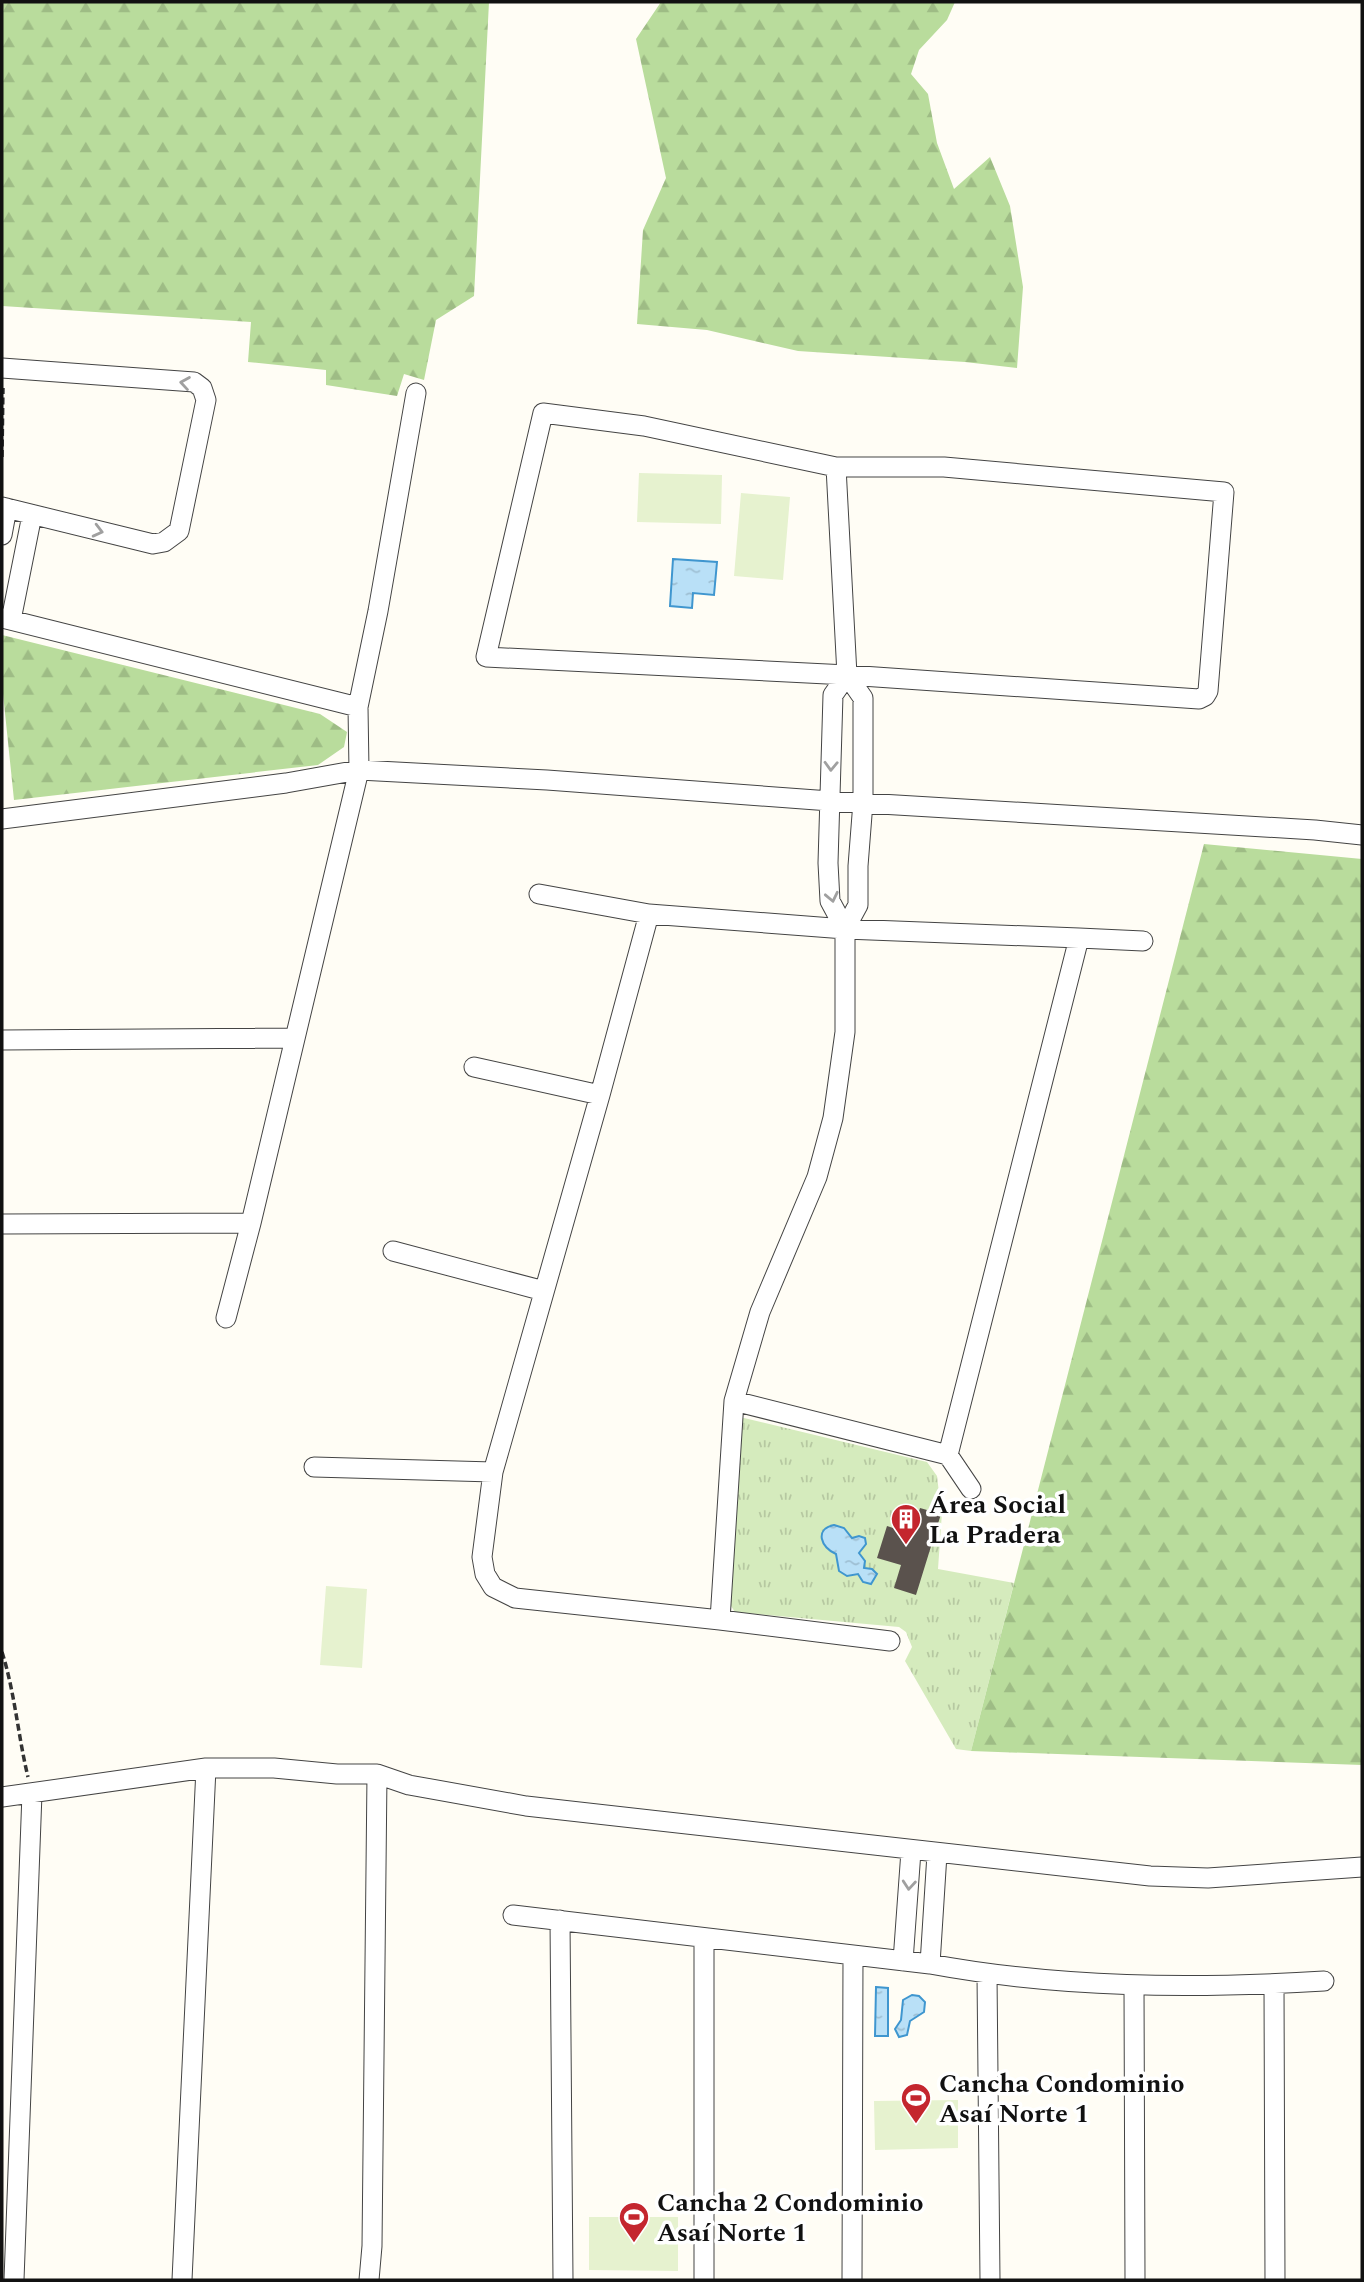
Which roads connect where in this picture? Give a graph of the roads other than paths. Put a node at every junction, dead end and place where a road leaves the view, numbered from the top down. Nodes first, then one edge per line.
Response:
1 (2, 368) edge
2 (416, 393) dead end
3 (836, 467) junction
4 (4, 508) edge
5 (32, 515) junction
6 (2, 535) edge
7 (6, 619) edge
8 (847, 675) junction
9 (358, 707) junction
10 (359, 770) junction
11 (830, 801) junction
12 (863, 802) junction
13 (2, 819) edge
14 (1362, 835) edge
15 (538, 894) dead end
16 (649, 914) junction
17 (845, 929) junction
18 (1079, 938) junction
19 (1143, 942) dead end
20 (293, 1038) junction
21 (2, 1040) edge
22 (474, 1067) dead end
23 (600, 1095) junction
24 (251, 1223) junction
25 (2, 1224) edge
26 (393, 1251) dead end
27 (544, 1291) junction
28 (226, 1318) dead end
29 (734, 1401) junction
30 (948, 1455) junction
31 (314, 1467) dead end
32 (493, 1472) junction
33 (971, 1489) dead end
34 (720, 1620) junction
35 (890, 1641) dead end
36 (206, 1769) junction
37 (377, 1774) junction
38 (32, 1793) junction
39 (2, 1797) edge
40 (911, 1851) junction
41 (937, 1854) junction
42 (1362, 1867) edge
43 (513, 1915) dead end
44 (560, 1920) junction
45 (704, 1938) junction
46 (853, 1956) junction
47 (903, 1961) junction
48 (930, 1964) junction
49 (987, 1975) junction
50 (1324, 1981) dead end
51 (1274, 1984) junction
52 (1134, 1986) junction
53 (14, 2280) edge
54 (182, 2280) edge
55 (369, 2280) edge
56 (563, 2280) edge
57 (704, 2280) edge
58 (852, 2280) edge
59 (990, 2280) edge
60 (1135, 2280) edge
61 (1275, 2280) edge

5 -> 1 street
2 - 9 street
3 - 8 street
3 - 8 street
3 - 8 street
4 - 5 street
4 - 6 street
5 - 7 street
7 - 9 street
8 -> 11 street
8 - 12 street
9 - 10 street
10 - 11 street
10 - 13 street
10 - 20 street
11 - 12 street
11 -> 17 street
12 - 14 street
12 - 17 street
15 - 16 street
16 - 17 street
16 - 23 street
17 - 18 street
17 - 29 street
18 - 19 street
18 - 30 street
20 - 21 street
20 - 24 street
22 - 23 street
23 - 27 street
24 - 25 street
24 - 28 street
26 - 27 street
27 - 32 street
29 - 30 street
29 - 34 street
30 - 33 street
31 - 32 street
32 - 34 street
34 - 35 street
36 - 37 street
36 - 38 street
36 - 54 street
37 - 40 street
37 - 55 street
38 - 39 street
38 - 53 street
40 - 41 street
40 -> 47 street
41 - 42 street
41 - 48 street
43 - 44 street
44 - 45 street
44 - 56 street
45 - 46 street
45 - 57 street
46 - 47 street
46 - 58 street
47 - 48 street
48 - 49 street
49 - 52 street
49 - 59 street
50 - 51 street
51 - 52 street
51 - 61 street
52 - 60 street

